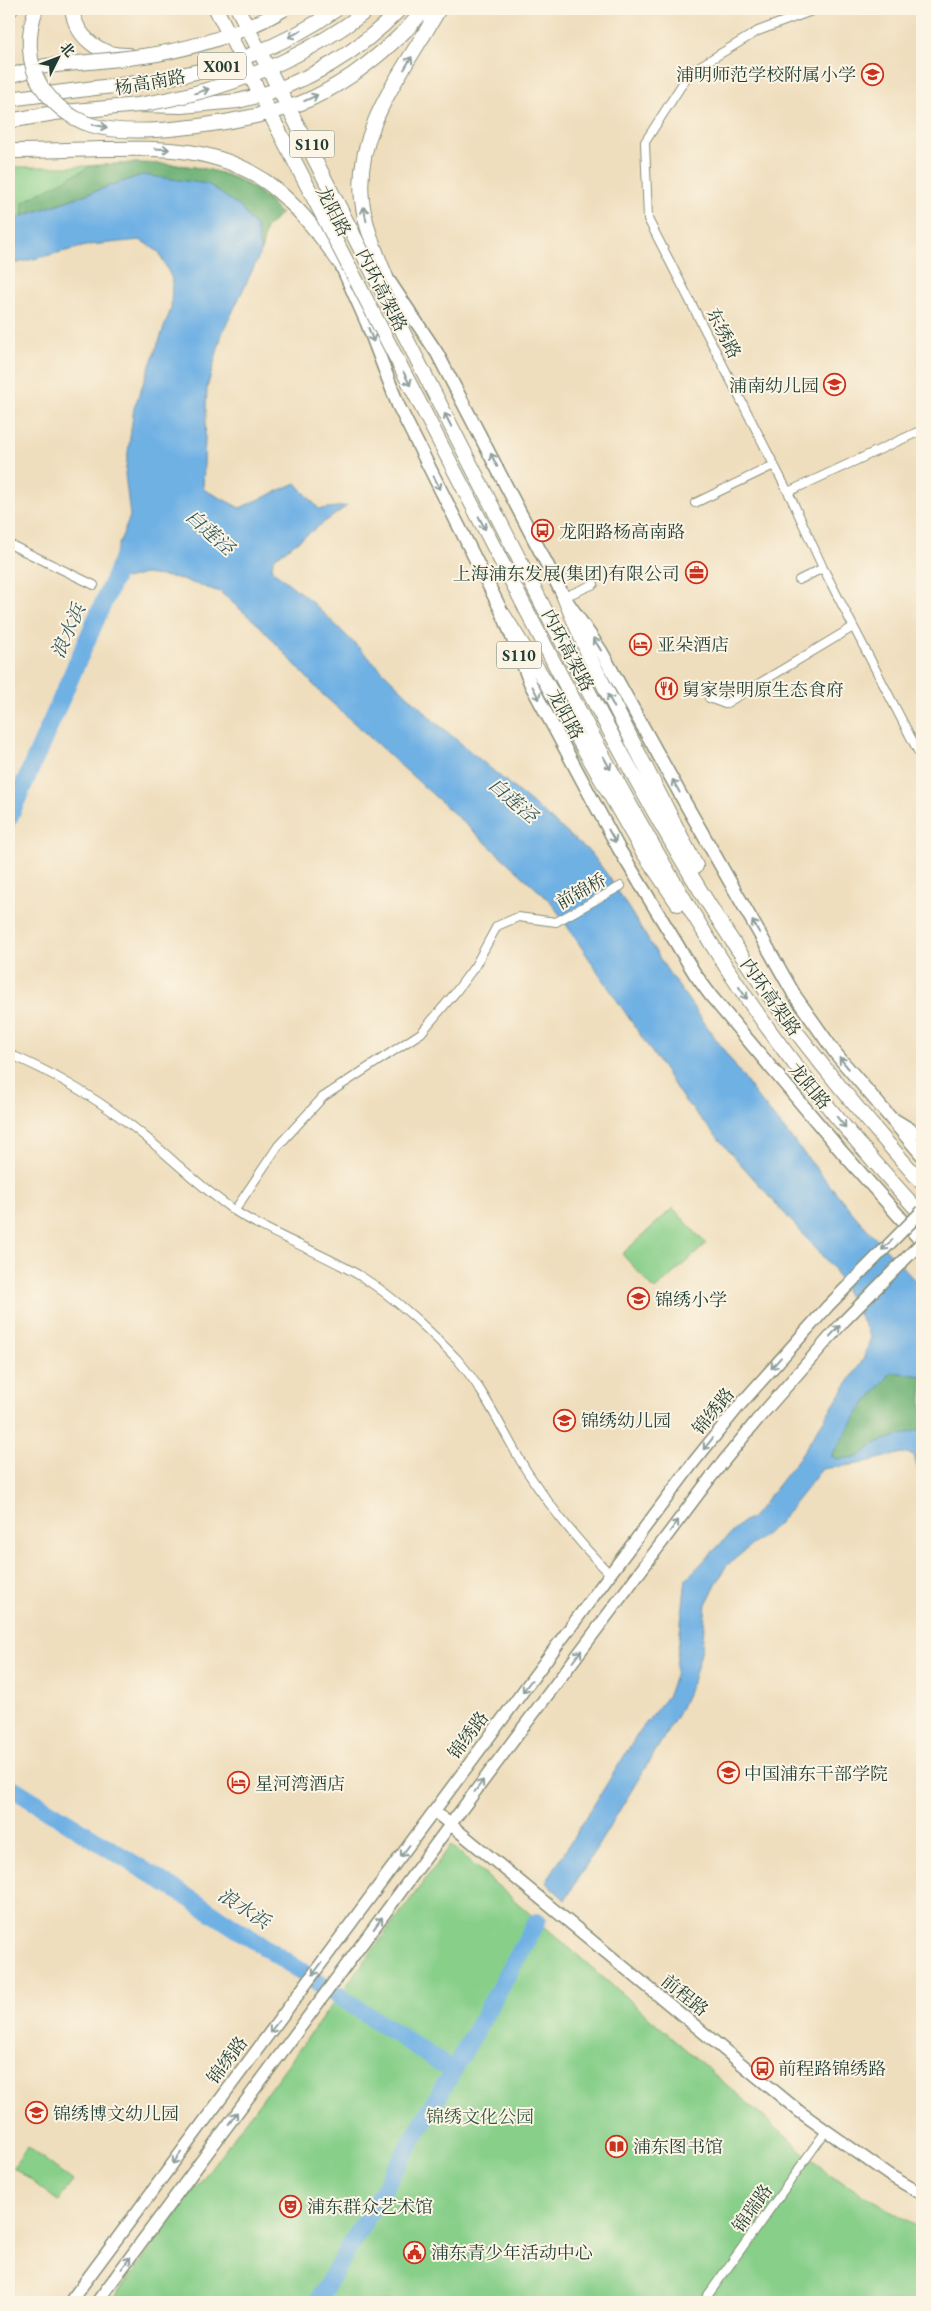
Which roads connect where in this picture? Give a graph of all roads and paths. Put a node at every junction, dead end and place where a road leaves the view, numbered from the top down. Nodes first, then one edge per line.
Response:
1 (36, 9) edge
2 (72, 9) edge
3 (212, 9) edge
4 (284, 9) edge
5 (337, 9) edge
6 (369, 9) edge
7 (400, 9) edge
8 (425, 9) edge
9 (439, 9) edge
10 (818, 9) edge
11 (242, 10) edge
12 (157, 54) junction
13 (9, 76) edge
14 (9, 99) edge
15 (138, 105) junction
16 (9, 121) edge
17 (9, 152) edge
18 (340, 262) junction
19 (386, 277) junction
20 (922, 430) edge
21 (774, 465) junction
22 (788, 492) junction
23 (695, 503) dead end
24 (9, 544) edge
25 (823, 568) junction
26 (799, 580) dead end
27 (594, 584) dead end
28 (94, 585) dead end
29 (564, 597) junction
30 (503, 614) junction
31 (853, 627) junction
32 (709, 698) dead end
33 (922, 759) edge
34 (621, 886) dead end
35 (746, 962) junction
36 (730, 973) junction
37 (9, 1054) edge
38 (886, 1114) junction
39 (922, 1136) edge
40 (922, 1155) edge
41 (922, 1183) edge
42 (235, 1210) junction
43 (922, 1211) edge
44 (922, 1215) edge
45 (922, 1242) edge
46 (610, 1574) junction
47 (434, 1811) junction
48 (450, 1825) junction
49 (826, 2131) junction
50 (922, 2194) edge
51 (70, 2302) edge
52 (97, 2302) edge
53 (703, 2302) edge

1 -> 8 highway, bridge
2 - 12 highway, bridge
3 - 18 main road, 龙阳路 / S110
3 -> 36 highway, 内环高架路, bridge
4 - 12 highway, bridge
5 -> 14 highway, 杨高南路 / X001, bridge
15 -> 6 highway, 杨高南路 / X001, bridge
7 - 15 highway, bridge
19 -> 9 highway
10 - 21 street, 东绣路
11 - 19 main road, 龙阳路 / S110
35 -> 11 highway, 内环高架路, bridge
12 - 13 highway, bridge
15 - 16 highway, 杨高南路 / X001
17 -> 18 highway
18 -> 30 main road, 龙阳路 / S110
29 -> 19 main road, 龙阳路 / S110
20 - 22 street
21 - 22 street, 东绣路
21 - 23 street
22 - 25 street, 东绣路
24 - 28 street
25 - 26 street
25 - 31 street, 东绣路
27 - 29 street
35 -> 29 highway
38 -> 29 main road, 龙阳路 / S110
30 - 36 highway
30 -> 45 main road, 龙阳路 / S110
31 - 32 street
31 - 33 street, 东绣路
34 - 42 street, 前锦桥
35 - 41 highway, 内环高架路
36 -> 44 highway, 内环高架路
37 - 42 street
38 - 39 main road
38 - 40 main road, 龙阳路 / S110
42 - 46 street
43 -> 46 main road, 锦绣路, bridge
48 -> 45 main road, bridge
46 -> 47 main road, 锦绣路
47 - 48 main road, 前程路
47 -> 51 main road, 锦绣路
48 - 49 main road, 前程路
52 -> 48 main road
49 - 50 main road, 前程路
49 - 53 street, 锦瑞路

